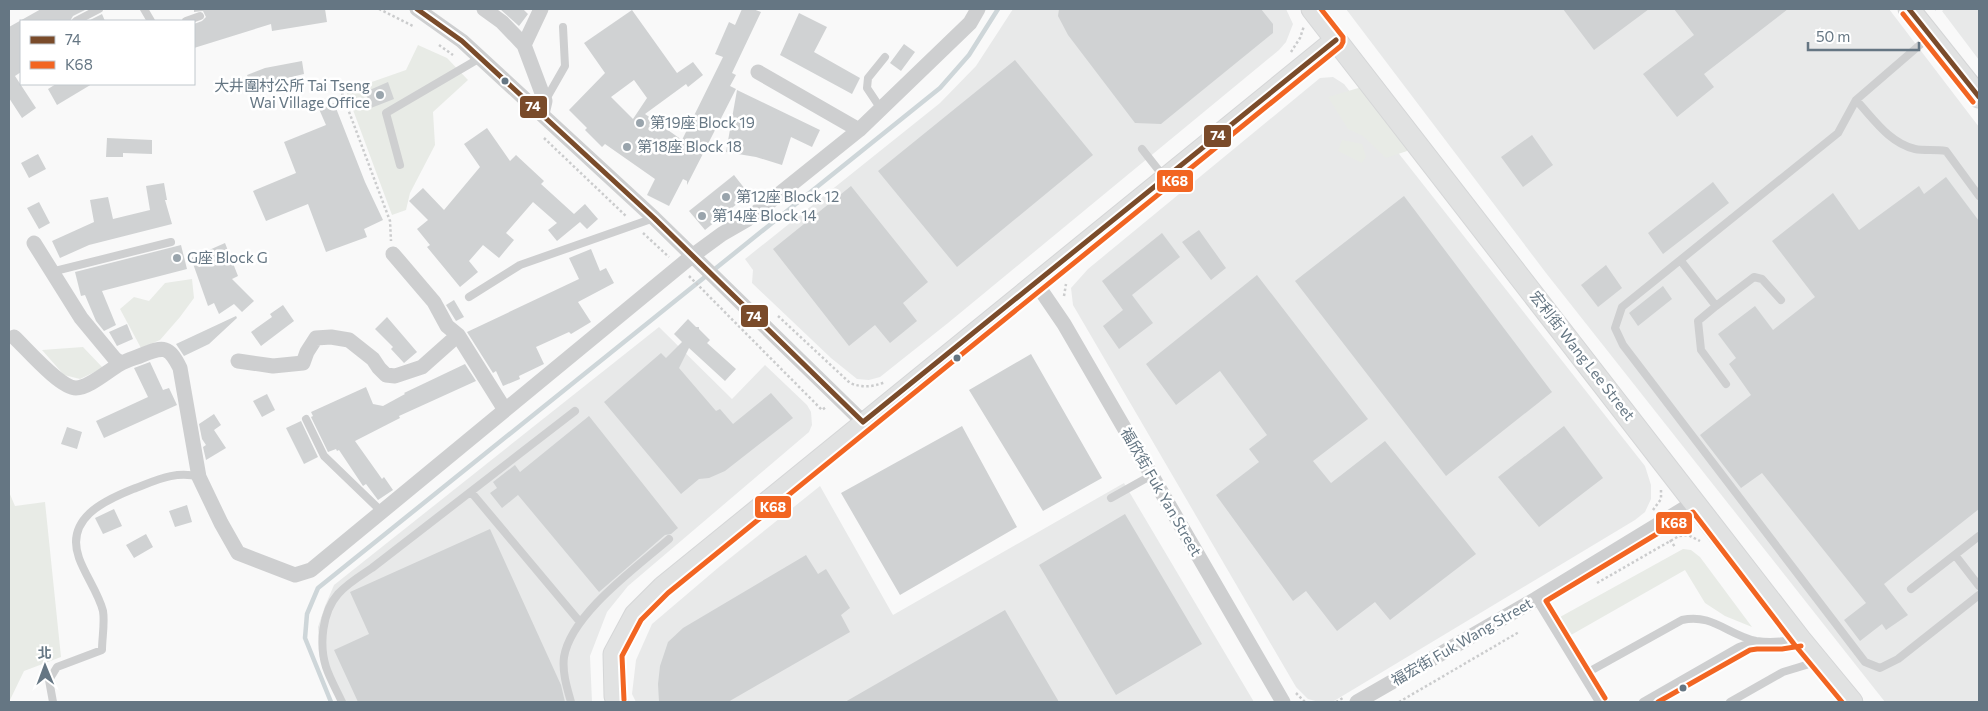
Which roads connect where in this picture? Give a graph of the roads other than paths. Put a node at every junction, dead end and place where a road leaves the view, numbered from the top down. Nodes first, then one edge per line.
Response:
1 (99, 9) edge
2 (144, 9) edge
3 (417, 9) edge
4 (484, 9) edge
5 (541, 9) edge
6 (978, 9) edge
7 (1312, 9) edge
8 (1909, 9) edge
9 (200, 16) dead end
10 (78, 20) edge
11 (150, 20) edge
12 (189, 20) edge
13 (563, 27) dead end
14 (1931, 36) junction
15 (1336, 40) junction
16 (524, 45) junction
17 (885, 56) dead end
18 (480, 57) junction
19 (758, 72) dead end
20 (1979, 97) edge
21 (1856, 100) junction
22 (543, 107) junction
23 (882, 110) junction
24 (859, 130) junction
25 (1142, 149) dead end
26 (400, 165) dead end
27 (1166, 178) junction
28 (1979, 196) edge
29 (654, 218) junction
30 (171, 242) dead end
31 (34, 243) dead end
32 (392, 254) road end
33 (696, 260) junction
34 (1681, 261) junction
35 (51, 272) junction
36 (1036, 283) junction
37 (469, 297) dead end
38 (1781, 300) dead end
39 (1716, 306) junction
40 (12, 334) edge
41 (458, 335) junction
42 (238, 361) dead end
43 (121, 363) junction
44 (1726, 384) dead end
45 (505, 410) junction
46 (575, 411) dead end
47 (306, 419) dead end
48 (864, 422) junction
49 (1152, 475) junction
50 (200, 477) junction
51 (471, 492) junction
52 (1111, 498) dead end
53 (1695, 502) junction
54 (382, 512) junction
55 (1979, 536) edge
56 (669, 540) dead end
57 (1955, 555) junction
58 (1979, 586) edge
59 (1912, 589) dead end
60 (1979, 595) edge
61 (1536, 600) junction
62 (580, 622) junction
63 (1800, 639) junction
64 (1756, 641) junction
65 (1818, 661) junction
66 (1583, 675) junction
67 (53, 702) edge
68 (342, 702) edge
69 (571, 702) edge
70 (617, 702) edge
71 (1283, 702) edge
72 (1357, 702) edge
73 (1599, 702) edge
74 (1643, 702) edge
75 (1730, 702) edge
76 (1852, 702) edge

1 - 10 lane
2 - 11 lane
3 - 18 street
4 - 16 street
5 - 16 street
6 - 23 street
7 - 15 street, 宏利街 Wang Lee Street
8 - 14 street
9 - 12 lane
13 - 22 lane
14 - 20 street
14 - 21 lane
15 - 27 street
15 - 53 street, 宏利街 Wang Lee Street
16 - 22 street
17 - 23 lane
18 - 22 street
18 - 26 lane
19 - 24 street
21 - 28 lane
21 - 34 lane
22 - 29 street
23 - 24 street
24 - 33 street
25 - 27 lane
27 - 36 street
29 - 33 street
29 - 37 lane
30 - 35 lane
31 - 35 street
32 - 41 street
33 - 45 street
33 - 48 street
34 - 39 lane
34 - 60 lane
35 - 43 street
36 - 48 street
36 - 49 street, 福欣街 Fuk Yan Street
38 - 39 lane
39 - 44 lane
40 - 43 street
41 - 42 street
41 - 45 street
43 - 50 street
45 - 54 street
46 - 51 lane
47 - 54 lane
48 - 70 street
49 - 52 lane
49 - 71 street, 福欣街 Fuk Yan Street
50 - 54 street
50 - 67 lane
51 - 62 lane
51 - 68 lane
53 - 61 street, 福宏街 Fuk Wang Street
53 - 63 street, 宏利街 Wang Lee Street
55 - 57 lane
56 - 62 lane
57 - 58 lane
57 - 59 lane
61 - 66 lane
61 - 72 street, 福宏街 Fuk Wang Street
62 - 69 lane
63 - 64 lane
63 - 65 street, 宏利街 Wang Lee Street
64 - 66 lane
64 - 74 lane
65 - 75 lane
65 - 76 street, 宏利街 Wang Lee Street
66 - 73 lane

